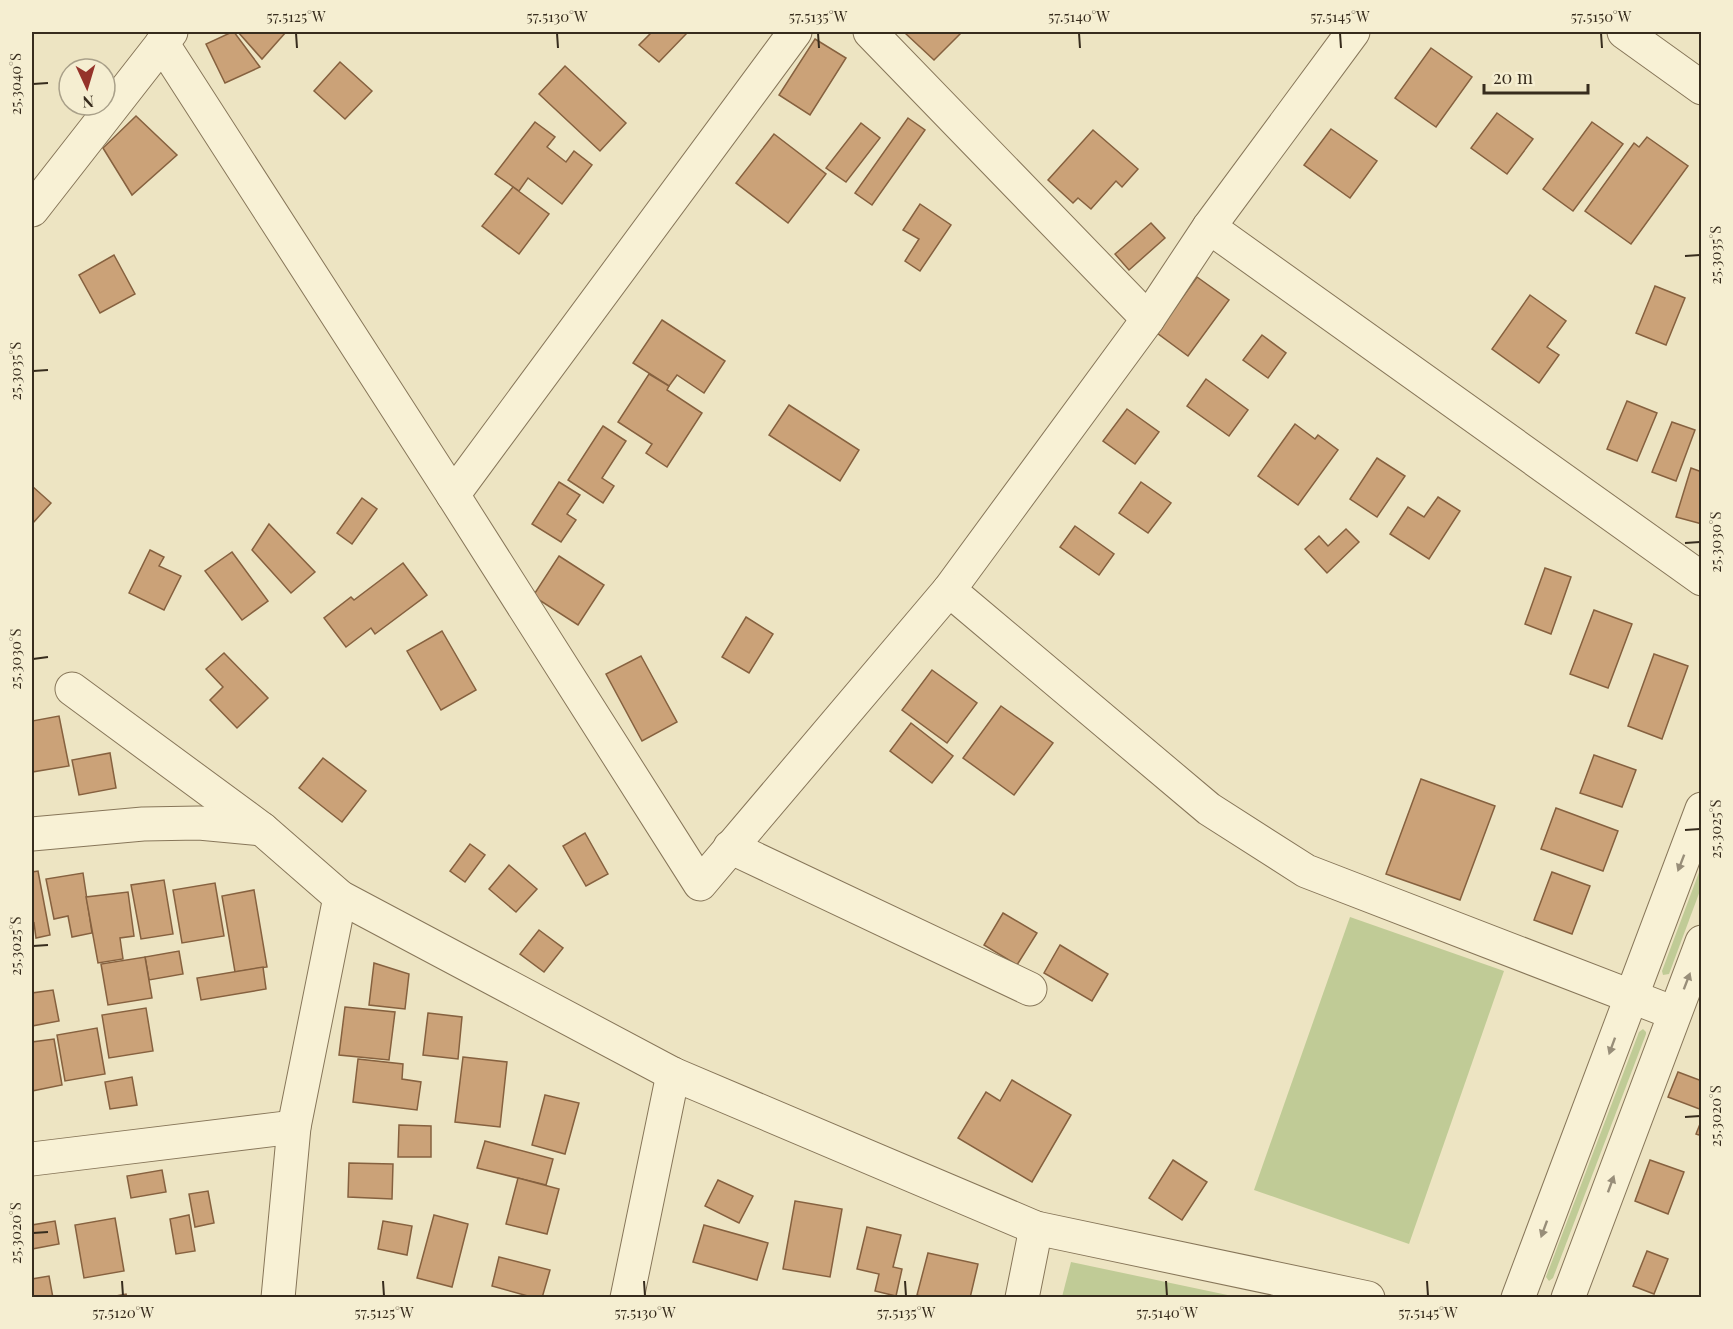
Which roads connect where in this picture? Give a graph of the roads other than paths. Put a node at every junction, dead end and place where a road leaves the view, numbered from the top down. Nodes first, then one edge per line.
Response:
1 (795, 32) edge
2 (870, 32) edge
3 (1353, 32) edge
4 (1624, 32) edge
5 (166, 37) edge
6 (1701, 88) edge
7 (32, 210) edge
8 (1209, 227) junction
9 (1148, 319) junction
10 (453, 495) junction
11 (1701, 579) edge
12 (950, 590) junction
13 (72, 688) dead end
14 (1701, 809) edge
15 (262, 828) junction
16 (32, 834) edge
17 (730, 848) junction
18 (340, 897) junction
19 (1701, 942) edge
20 (1030, 989) dead end
21 (1630, 998) junction
22 (1674, 1013) junction
23 (673, 1074) junction
24 (294, 1127) junction
25 (32, 1159) edge
26 (1036, 1228) junction
27 (278, 1298) edge
28 (627, 1298) edge
29 (1022, 1298) edge
30 (1368, 1298) edge
31 (1518, 1298) edge
32 (1568, 1298) edge

1 - 10 street
2 - 9 street
3 - 8 street
4 - 6 street
5 - 7 street
5 - 10 street
8 - 9 street
8 - 11 street
9 - 12 street
10 - 17 street
12 - 17 street
12 - 21 street
13 - 15 street
14 -> 21 street
15 - 16 street
15 - 18 street
17 - 20 street
18 - 23 street
18 - 24 street
22 -> 19 street
21 - 22 street
21 -> 31 street
32 -> 22 street
23 - 26 street
23 - 28 street
24 - 25 street
24 - 27 street
26 - 29 street
26 - 30 street

